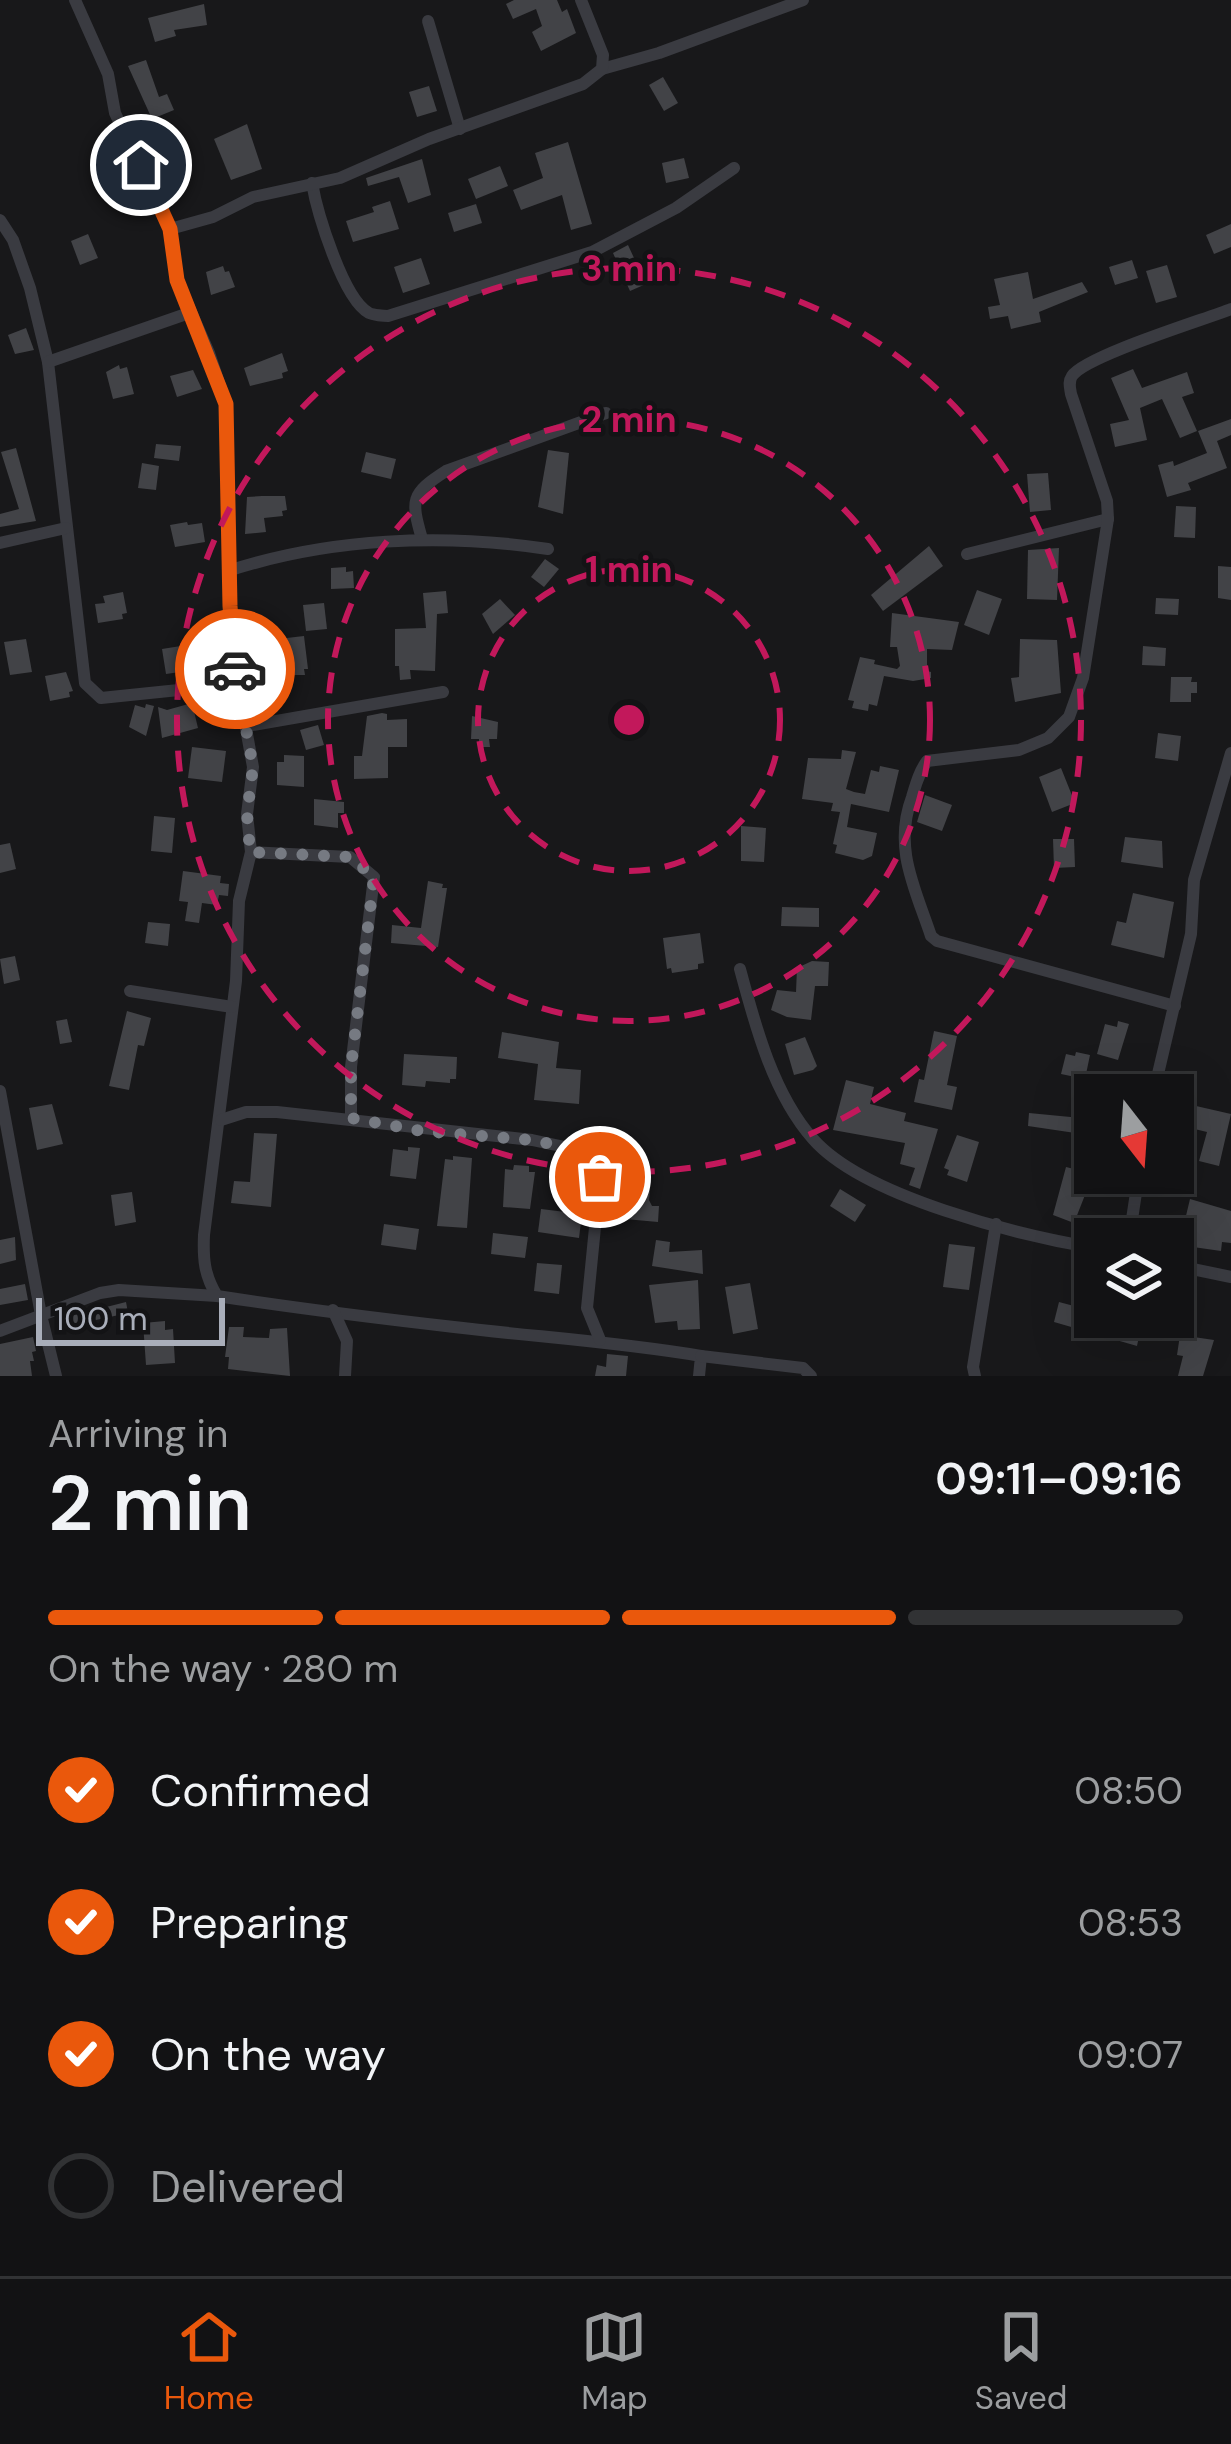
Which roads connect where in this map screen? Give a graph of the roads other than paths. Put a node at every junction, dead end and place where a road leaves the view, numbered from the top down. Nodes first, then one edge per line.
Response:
1 (75, 0) edge
2 (581, 0) edge
3 (803, 0) edge
4 (428, 21) dead end
5 (602, 69) junction
6 (460, 129) junction
7 (734, 168) dead end
8 (312, 183) junction
9 (0, 220) edge
10 (170, 229) junction
11 (1228, 310) edge
12 (189, 313) junction
13 (1231, 328) edge
14 (48, 362) junction
15 (606, 413) dead end
16 (1108, 519) junction
17 (66, 528) junction
18 (422, 539) junction
19 (0, 543) edge
20 (548, 549) dead end
21 (967, 554) dead end
22 (229, 571) junction
23 (237, 684) junction
24 (443, 692) dead end
25 (248, 726) junction
26 (1231, 753) edge
27 (1231, 820) edge
28 (1210, 825) junction
29 (250, 852) junction
30 (740, 968) dead end
31 (130, 991) dead end
32 (232, 1006) junction
33 (1175, 1006) junction
34 (1158, 1074) edge
35 (0, 1091) edge
36 (351, 1118) junction
37 (221, 1120) junction
38 (6, 1166) edge
39 (996, 1224) junction
40 (1074, 1243) edge
41 (1194, 1269) edge
42 (1231, 1276) edge
43 (217, 1295) junction
44 (333, 1310) junction
45 (41, 1316) junction
46 (0, 1331) edge
47 (600, 1340) junction
48 (701, 1356) junction
49 (56, 1376) edge
50 (345, 1376) edge
51 (699, 1376) edge
52 (811, 1376) edge
53 (975, 1376) edge

1 - 10 street
2 - 5 street
3 - 5 street
4 - 6 street
5 - 6 street
6 - 8 street
7 - 8 street
8 - 10 street
9 - 14 street
10 - 12 street
11 - 13 street
11 - 16 street
12 - 14 street
12 - 22 street
14 - 17 street
15 - 18 street
16 - 21 street
16 - 33 street
17 - 19 street
17 - 23 street
18 - 20 street
18 - 22 street
22 - 23 street
23 - 25 street
24 - 25 street
25 - 29 street
26 - 28 street
27 - 28 street
28 - 33 street
29 - 32 street
29 - 36 street
30 - 39 street
31 - 32 street
32 - 37 street
33 - 34 street
35 - 38 street
36 - 37 street
36 - 47 street
37 - 43 street
38 - 45 street
39 - 40 street
39 - 53 street
41 - 42 street
43 - 44 street
43 - 45 street
44 - 47 street
44 - 50 street
45 - 46 street
45 - 49 street
47 - 48 street
48 - 51 street
48 - 52 street

